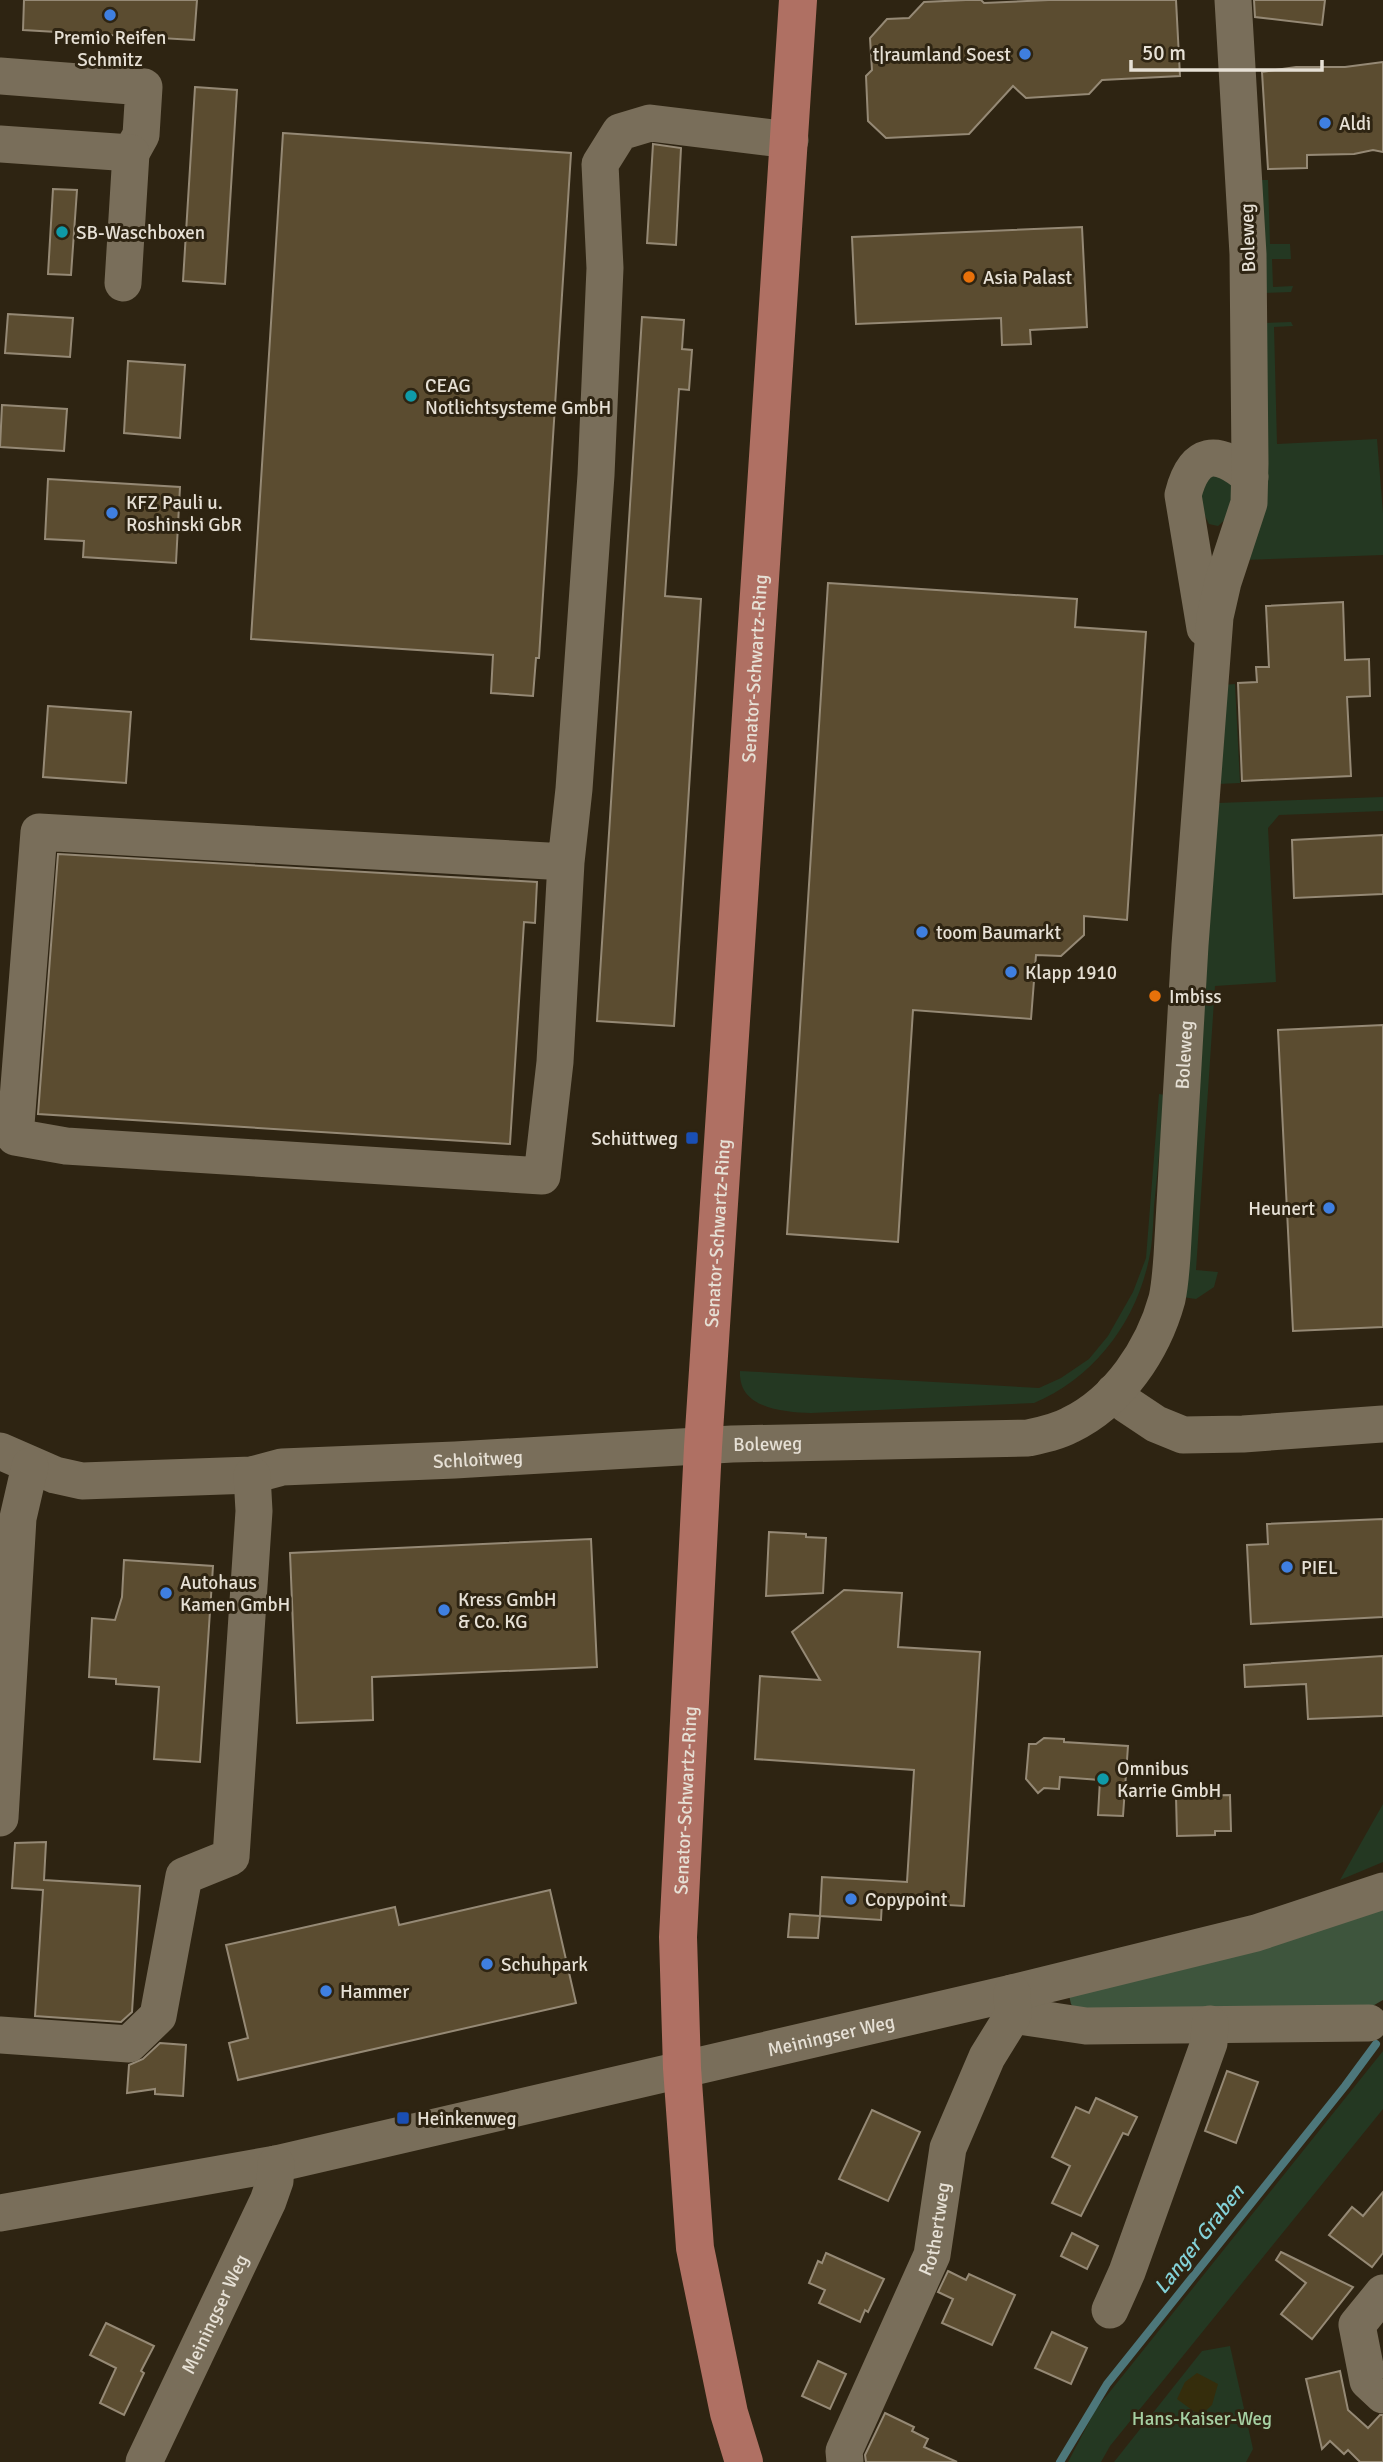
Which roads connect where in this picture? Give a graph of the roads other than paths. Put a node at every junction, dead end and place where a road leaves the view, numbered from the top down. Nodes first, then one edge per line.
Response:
1 (798, 0) edge
2 (1234, 14) edge
3 (0, 76) edge
4 (790, 140) junction
5 (0, 144) edge
6 (131, 153) junction
7 (123, 283) dead end
8 (1250, 477) junction
9 (1211, 663) junction
10 (566, 862) junction
11 (8, 1136) edge
12 (1114, 1392) junction
13 (1383, 1424) edge
14 (703, 1447) junction
15 (15, 1458) edge
16 (252, 1475) junction
17 (7, 1590) edge
18 (0, 1818) edge
19 (1383, 1891) edge
20 (1013, 2004) junction
21 (1369, 2023) dead end
22 (1210, 2024) junction
23 (0, 2035) edge
24 (682, 2068) junction
25 (276, 2164) junction
26 (0, 2213) edge
27 (1383, 2293) edge
28 (1110, 2310) dead end
29 (1383, 2395) edge
30 (144, 2462) edge
31 (744, 2462) edge
32 (845, 2462) edge

1 - 4 main road, Senator-Schwartz-Ring
2 - 8 street, Boleweg
3 - 6 street
4 - 10 street
4 - 14 main road, Senator-Schwartz-Ring
5 - 6 street
6 - 7 street
8 - 9 street, Boleweg
8 - 9 street, Boleweg
9 - 12 street, Boleweg
10 - 11 street
10 - 11 street
12 - 13 street
12 - 14 street, Boleweg
14 - 16 street, Schloitweg
14 - 24 main road, Senator-Schwartz-Ring
15 - 16 street, Schloitweg
15 - 17 street
16 - 23 street
17 - 18 street
19 - 20 street, Meiningser Weg
20 - 22 street, Meiningser Weg
20 - 24 street, Meiningser Weg
20 - 32 street, Rothertweg
21 - 22 street, Meiningser Weg
22 - 28 street
24 - 25 street, Meiningser Weg
24 - 31 main road, Senator-Schwartz-Ring
25 - 26 street, Meiningser Weg
25 - 30 street, Meiningser Weg
27 - 29 street

